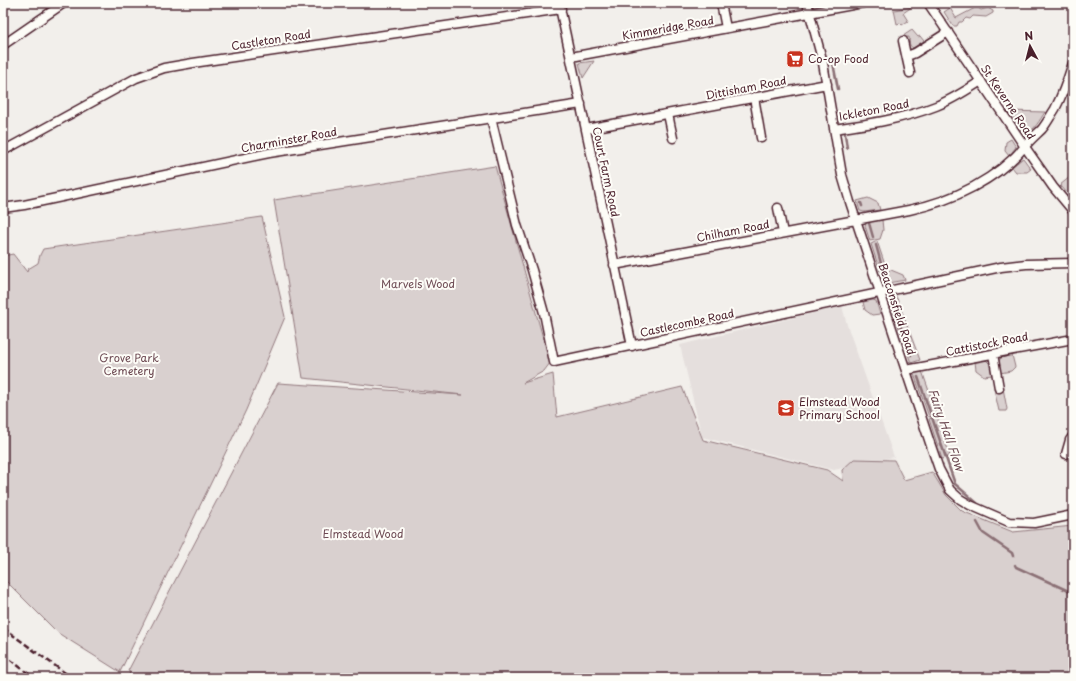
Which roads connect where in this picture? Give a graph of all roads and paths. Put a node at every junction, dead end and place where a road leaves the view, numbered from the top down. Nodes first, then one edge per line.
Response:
1 (64, 3) edge
2 (721, 3) edge
3 (807, 3) edge
4 (863, 3) edge
5 (928, 3) edge
6 (560, 6) edge
7 (810, 13) junction
8 (726, 28) junction
9 (948, 32) junction
10 (903, 41) dead end
11 (3, 45) edge
12 (906, 56) junction
13 (571, 57) junction
14 (1073, 63) edge
15 (910, 73) dead end
16 (981, 81) junction
17 (827, 84) junction
18 (754, 97) junction
19 (581, 104) junction
20 (668, 114) junction
21 (491, 118) junction
22 (586, 129) junction
23 (834, 129) junction
24 (673, 138) dead end
25 (761, 138) dead end
26 (1024, 147) junction
27 (3, 151) edge
28 (1072, 206) edge
29 (3, 208) edge
30 (778, 208) dead end
31 (856, 220) junction
32 (783, 233) junction
33 (1073, 263) edge
34 (614, 265) junction
35 (880, 292) junction
36 (1073, 339) edge
37 (632, 346) junction
38 (993, 354) junction
39 (906, 370) junction
40 (999, 388) dead end
41 (1073, 436) edge
42 (1066, 454) dead end
43 (1073, 515) edge

1 - 11 street
2 - 8 street
3 - 7 street, Beaconsfield Road
4 - 7 street, Kimmeridge Road
5 - 9 street, St Keverne Road
6 - 13 street, Court Farm Road
6 - 27 street, Castleton Road
7 - 8 street, Kimmeridge Road
7 - 17 street, Beaconsfield Road
8 - 13 street, Kimmeridge Road
9 - 12 street
9 - 16 street, St Keverne Road
10 - 12 street
12 - 15 street
13 - 19 street, Court Farm Road
14 - 26 street, Chilham Road
16 - 23 street, Ickleton Road
16 - 26 street, St Keverne Road
17 - 18 street, Dittisham Road
17 - 23 street, Beaconsfield Road
18 - 20 street, Dittisham Road
18 - 25 street
19 - 21 street, Charminster Road
19 - 22 street, Court Farm Road
20 - 22 street, Dittisham Road
20 - 24 street
21 - 29 street, Charminster Road
21 - 37 street, Castlecombe Road
22 - 34 street, Court Farm Road
23 - 31 street, Beaconsfield Road
26 - 28 street, St Keverne Road
26 - 31 street, Chilham Road
30 - 32 street
31 - 32 street, Chilham Road
31 - 35 street, Beaconsfield Road
32 - 34 street, Chilham Road
33 - 35 street, Castlecombe Road
34 - 37 street, Court Farm Road
35 - 37 street, Castlecombe Road
35 - 39 street, Beaconsfield Road
36 - 38 street, Cattistock Road
38 - 39 street, Cattistock Road
38 - 40 street
39 - 43 street, Beaconsfield Road
41 - 42 street

